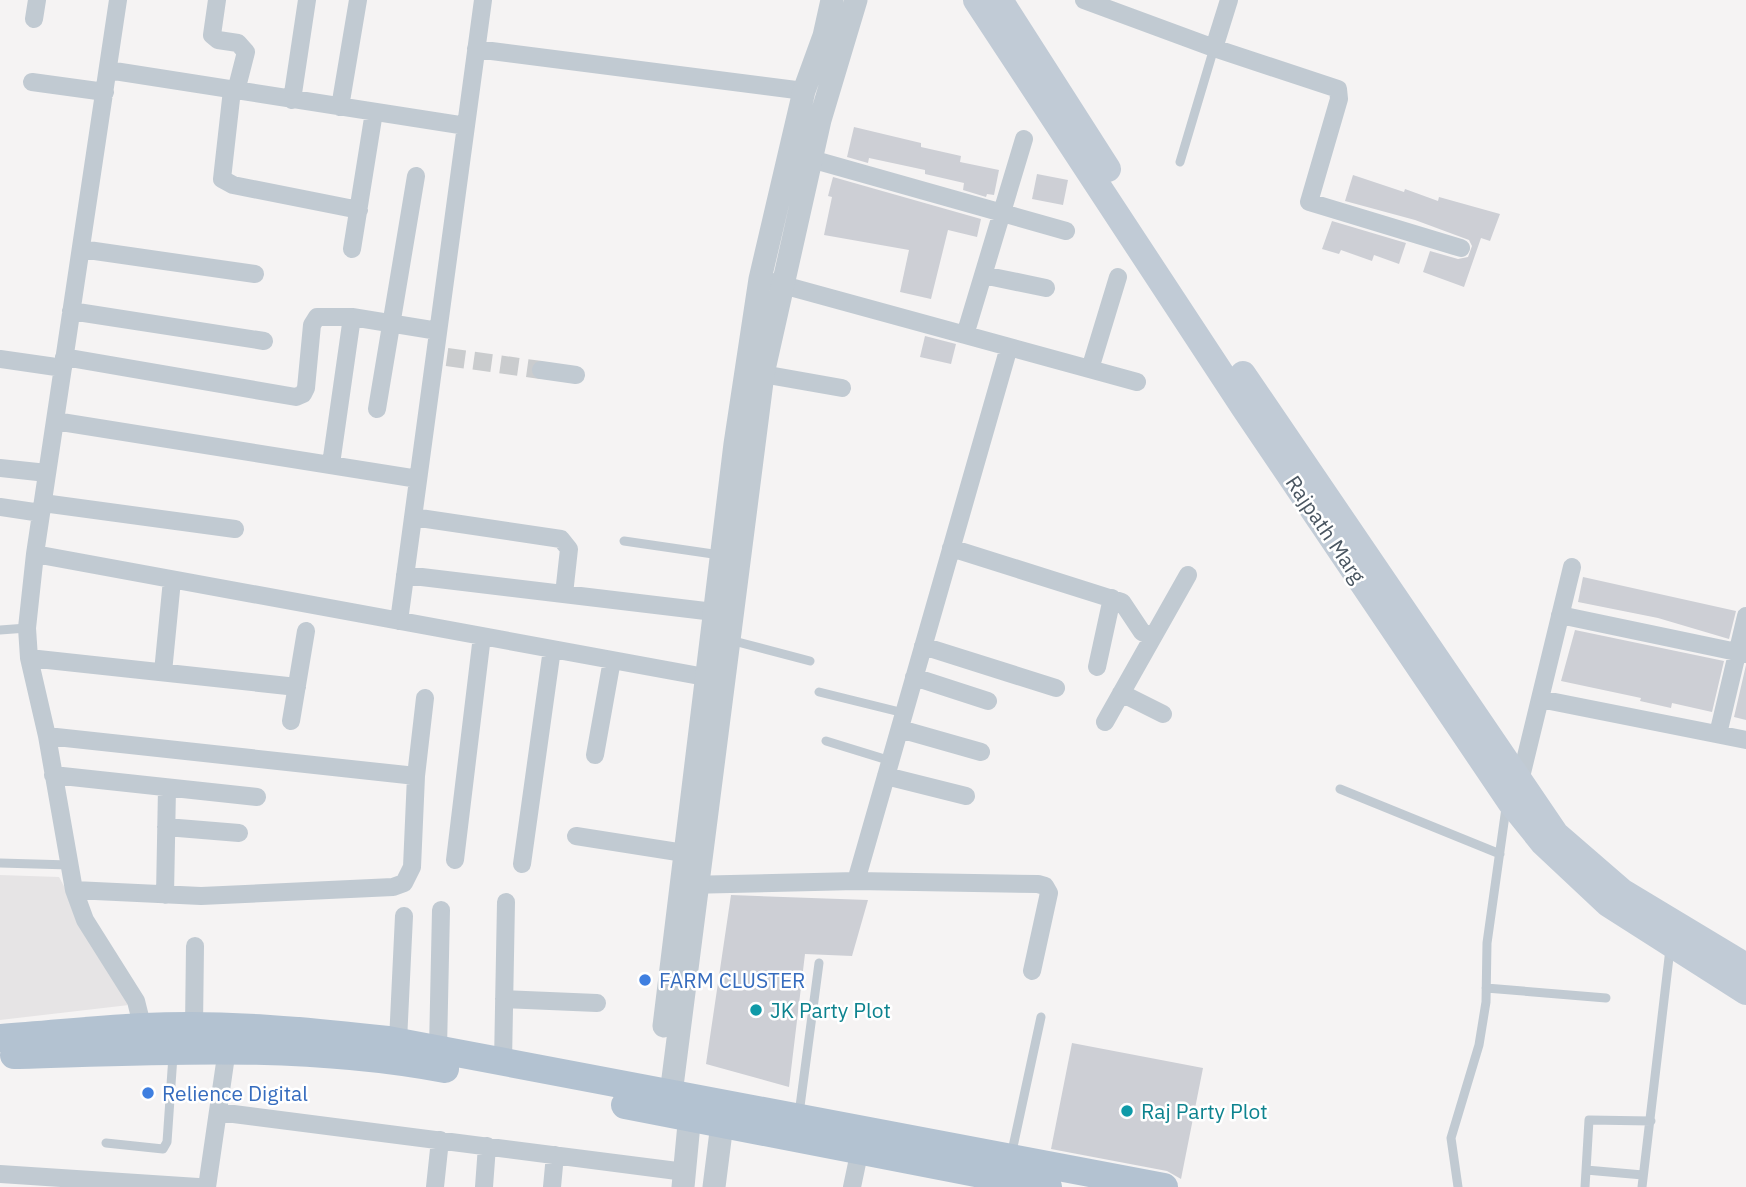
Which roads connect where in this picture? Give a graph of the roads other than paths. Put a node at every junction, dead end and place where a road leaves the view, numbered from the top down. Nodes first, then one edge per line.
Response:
1 (37, 0) edge
2 (118, 0) edge
3 (217, 0) edge
4 (307, 0) edge
5 (358, 0) edge
6 (482, 0) edge
7 (832, 0) edge
8 (856, 0) edge
9 (976, 0) edge
10 (1000, 0) edge
11 (1084, 0) edge
12 (1229, 0) edge
13 (34, 19) dead end
14 (1214, 48) junction
15 (476, 49) junction
16 (108, 70) junction
17 (32, 82) dead end
18 (234, 90) junction
19 (804, 91) junction
20 (104, 92) junction
21 (292, 100) junction
22 (340, 107) junction
23 (374, 112) junction
24 (466, 126) junction
25 (1024, 138) dead end
26 (811, 159) junction
27 (1180, 162) dead end
28 (416, 176) dead end
29 (359, 210) junction
30 (1002, 213) junction
31 (1066, 231) dead end
32 (1461, 248) dead end
33 (81, 249) junction
34 (352, 249) dead end
35 (255, 274) dead end
36 (983, 275) junction
37 (1118, 277) dead end
38 (760, 279) junction
39 (783, 285) junction
40 (1046, 288) dead end
41 (71, 311) junction
42 (352, 317) junction
43 (390, 322) junction
44 (438, 331) junction
45 (965, 335) junction
46 (264, 341) dead end
47 (1009, 347) junction
48 (0, 359) edge
49 (63, 363) junction
50 (1090, 369) junction
51 (541, 370) tunnel mouth
52 (763, 374) junction
53 (576, 375) dead end
54 (1137, 382) dead end
55 (842, 388) dead end
56 (377, 409) dead end
57 (55, 421) junction
58 (331, 464) junction
59 (0, 468) edge
60 (47, 473) junction
61 (418, 479) junction
62 (0, 507) edge
63 (42, 508) junction
64 (413, 517) junction
65 (235, 529) dead end
66 (624, 541) dead end
67 (951, 548) junction
68 (34, 554) junction
69 (730, 556) junction
70 (1573, 567) dead end
71 (405, 575) junction
72 (1188, 575) dead end
73 (172, 580) junction
74 (564, 594) junction
75 (1112, 598) junction
76 (714, 612) junction
77 (1560, 615) junction
78 (1746, 616) edge
79 (399, 621) junction
80 (27, 628) junction
81 (0, 630) edge
82 (306, 631) dead end
83 (482, 636) junction
84 (1153, 637) junction
85 (729, 639) junction
86 (923, 646) junction
87 (552, 649) junction
88 (1742, 653) edge
89 (29, 658) junction
90 (612, 660) junction
91 (810, 661) dead end
92 (1097, 667) dead end
93 (163, 672) junction
94 (914, 677) junction
95 (715, 679) junction
96 (297, 687) junction
97 (1056, 688) dead end
98 (819, 692) dead end
99 (1121, 693) junction
100 (425, 698) dead end
101 (1540, 699) junction
102 (988, 701) dead end
103 (1163, 714) dead end
104 (291, 721) dead end
105 (902, 721) junction
106 (1105, 722) dead end
107 (1718, 734) junction
108 (47, 736) junction
109 (1746, 740) edge
110 (826, 741) dead end
111 (981, 751) dead end
112 (595, 755) dead end
113 (888, 768) junction
114 (53, 775) junction
115 (416, 776) junction
116 (1514, 784) junction
117 (167, 788) junction
118 (1340, 789) dead end
119 (966, 796) dead end
120 (257, 797) dead end
121 (166, 827) junction
122 (239, 833) dead end
123 (576, 836) dead end
124 (684, 853) junction
125 (1500, 854) junction
126 (455, 860) dead end
127 (0, 863) edge
128 (522, 864) dead end
129 (70, 865) junction
130 (856, 881) junction
131 (688, 885) junction
132 (74, 890) junction
133 (165, 895) junction
134 (506, 902) dead end
135 (441, 910) dead end
136 (404, 916) dead end
137 (1671, 945) junction
138 (195, 946) dead end
139 (819, 963) dead end
140 (1746, 967) edge
141 (1032, 971) dead end
142 (1486, 988) junction
143 (1746, 992) edge
144 (1606, 998) dead end
145 (504, 999) junction
146 (597, 1003) dead end
147 (1041, 1017) dead end
148 (194, 1027) junction
149 (0, 1038) edge
150 (145, 1039) junction
151 (398, 1041) junction
152 (227, 1049) junction
153 (438, 1049) junction
154 (174, 1050) junction
155 (0, 1056) edge
156 (503, 1062) junction
157 (677, 1100) junction
158 (218, 1112) junction
159 (723, 1113) junction
160 (798, 1116) junction
161 (1651, 1121) junction
162 (440, 1140) junction
163 (106, 1143) dead end
164 (487, 1146) junction
165 (860, 1149) junction
166 (555, 1155) junction
167 (1586, 1170) junction
168 (0, 1174) edge
169 (1643, 1175) junction
170 (1026, 1179) edge
171 (684, 1180) edge
172 (89, 1184) edge
173 (198, 1187) edge
174 (207, 1187) edge
175 (435, 1187) edge
176 (484, 1187) edge
177 (552, 1187) edge
178 (714, 1187) edge
179 (852, 1187) edge
180 (1164, 1187) edge
181 (1458, 1187) edge
182 (1585, 1187) edge
183 (1642, 1187) edge

1 - 13 street
2 - 16 street
3 - 18 street
4 - 21 street
5 - 22 street
6 - 15 street
7 - 19 street
8 - 26 street
9 - 116 main road, Rajpath Marg
10 - 116 main road, Rajpath Marg
11 - 14 street
12 - 14 street
14 - 27 lane
14 - 32 street
15 - 19 street
15 - 24 street
16 - 18 street
16 - 20 street
17 - 20 street
18 - 21 street
18 - 29 street
19 - 38 street
20 - 33 street
21 - 22 street
22 - 23 street
23 - 24 street
23 - 29 street
24 - 44 street
25 - 30 street
26 - 30 street
26 - 39 street
28 - 43 street
29 - 34 street
30 - 31 street
30 - 36 street
33 - 35 street
33 - 41 street
36 - 40 street
36 - 45 street
37 - 50 street
38 - 39 street
38 - 69 street
39 - 45 street
39 - 52 street
41 - 46 street
41 - 49 street
42 - 43 street
42 - 49 street
42 - 58 street
43 - 44 street
43 - 56 street
44 - 61 street
45 - 47 street
47 - 50 street
47 - 67 street
48 - 49 street
49 - 57 street
50 - 54 street
51 - 53 street
52 - 55 street
52 - 69 street
57 - 58 street
57 - 60 street
58 - 61 street
59 - 60 street
60 - 63 street
61 - 64 street
62 - 63 street
63 - 65 street
63 - 68 street
64 - 71 street
64 - 74 street
66 - 69 lane
67 - 75 street
67 - 86 street
68 - 73 street
68 - 80 street
69 - 76 street
69 - 85 street
70 - 77 street
71 - 74 street
71 - 79 street
72 - 84 street
73 - 79 street
73 - 93 street
74 - 76 street
75 - 84 street
75 - 92 street
76 - 95 street
77 - 88 street
77 - 101 street
78 - 88 street
79 - 83 street
80 - 81 lane
80 - 89 street
82 - 96 street
83 - 87 street
83 - 126 street
84 - 99 street
85 - 91 lane
85 - 95 street
86 - 94 street
86 - 97 street
87 - 90 street
87 - 128 street
88 - 107 street
89 - 93 street
89 - 108 street
90 - 95 street
90 - 112 street
93 - 96 street
94 - 102 street
94 - 105 street
95 - 124 street
95 - 131 street
96 - 104 street
98 - 105 lane
99 - 103 street
99 - 106 street
100 - 115 street
101 - 107 street
101 - 116 street
105 - 111 street
105 - 113 street
107 - 109 street
108 - 114 street
108 - 115 street
110 - 113 lane
113 - 119 street
113 - 130 street
114 - 117 street
114 - 129 street
115 - 133 street
116 - 125 lane
116 - 137 main road, Rajpath Marg
116 - 140 main road, Rajpath Marg
117 - 120 street
117 - 121 street
118 - 125 lane
121 - 122 street
121 - 133 street
123 - 124 street
124 - 131 street
125 - 142 lane
127 - 129 lane
129 - 132 street
130 - 131 street
130 - 141 street
131 - 157 street
132 - 133 street
132 - 150 street
134 - 145 street
135 - 153 street
136 - 151 street
137 - 143 main road, Rajpath Marg
137 - 161 lane
138 - 148 street
139 - 160 lane
142 - 144 lane
142 - 181 lane
145 - 146 street
145 - 156 street
147 - 170 lane
148 - 150 main road
148 - 151 main road
149 - 150 main road
150 - 154 main road
150 - 155 main road
151 - 153 main road
152 - 154 main road
152 - 157 main road
152 - 158 street
153 - 156 main road
154 - 163 lane
156 - 157 main road
157 - 159 main road
157 - 171 street
158 - 162 street
158 - 174 street
159 - 160 main road
159 - 165 main road
159 - 178 street
160 - 170 main road
161 - 167 lane
161 - 169 lane
162 - 164 street
162 - 175 street
164 - 166 street
164 - 176 street
165 - 170 main road
165 - 179 street
166 - 171 street
166 - 177 street
167 - 169 lane
167 - 182 lane
168 - 172 street
169 - 183 lane
170 - 180 main road
172 - 173 street

